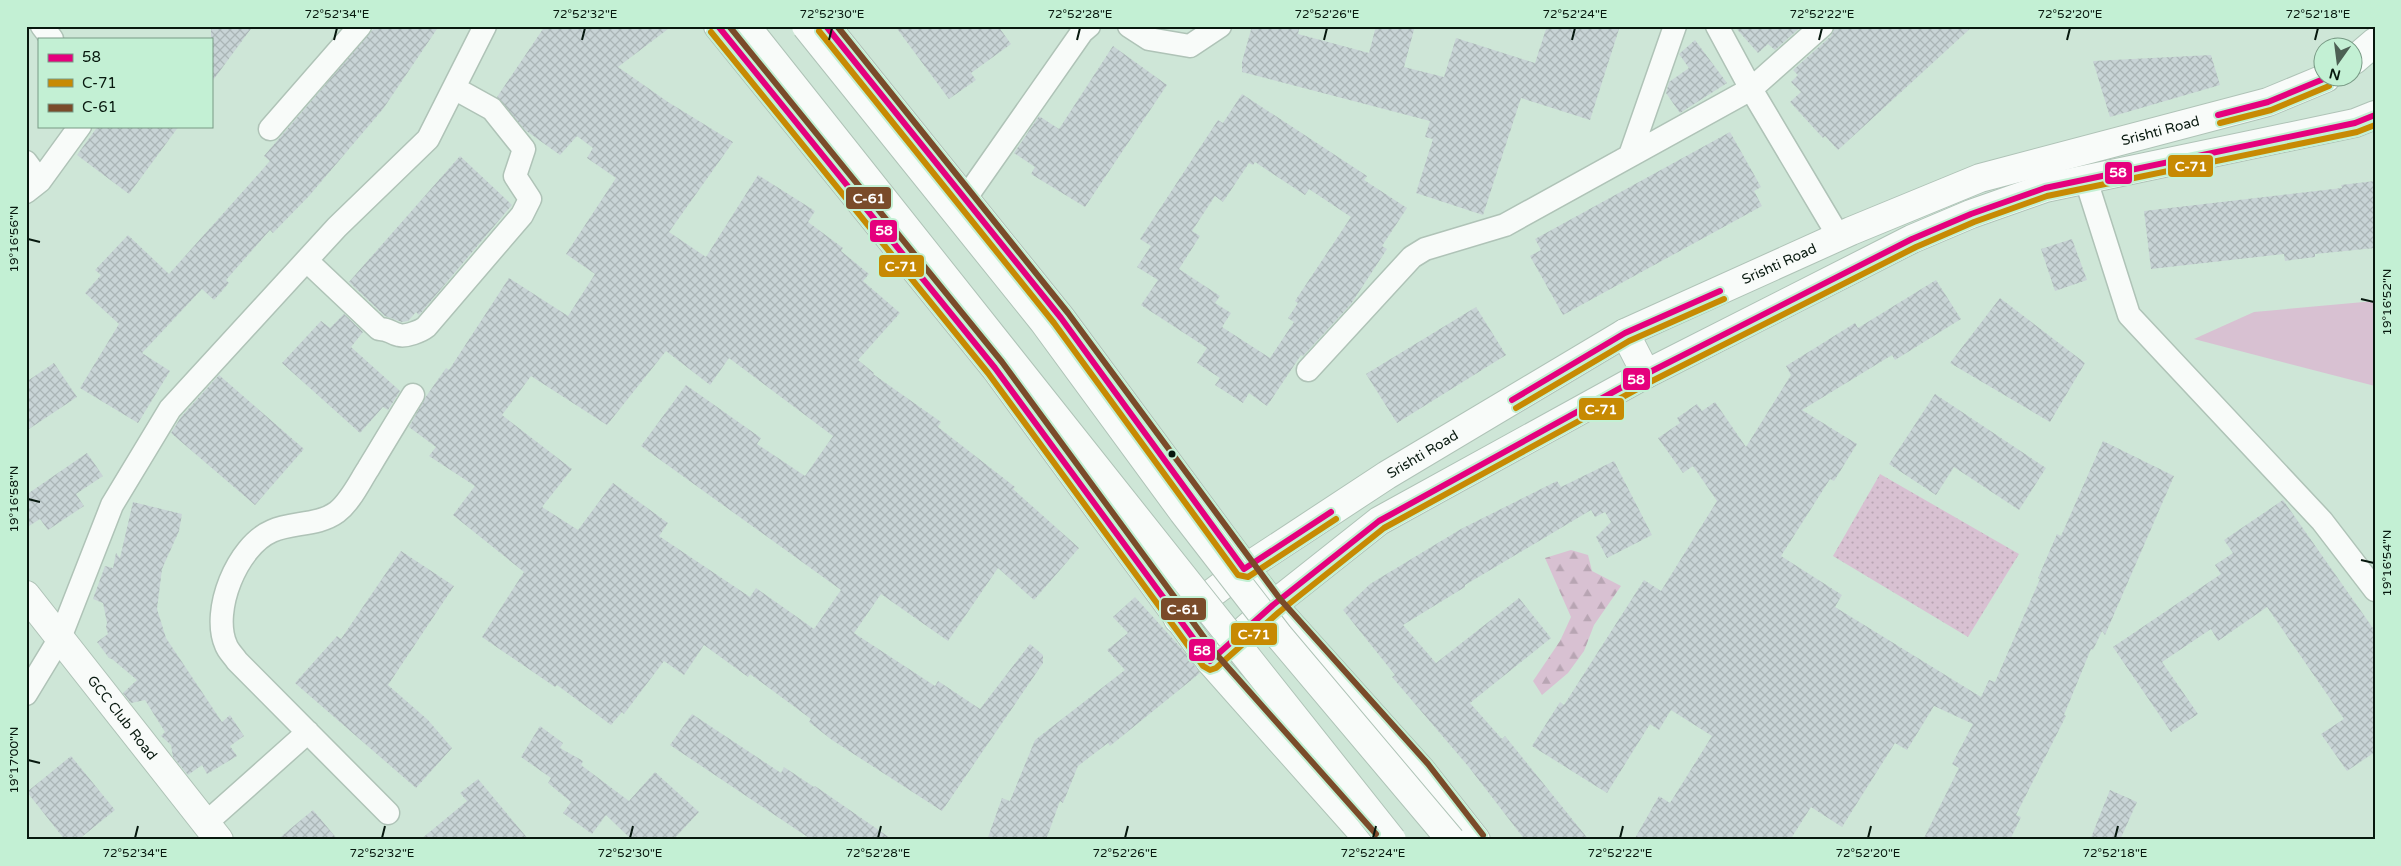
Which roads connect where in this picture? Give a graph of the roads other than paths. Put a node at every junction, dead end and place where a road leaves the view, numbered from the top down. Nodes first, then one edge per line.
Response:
1 (42, 26) edge
2 (360, 26) edge
3 (485, 26) edge
4 (718, 26) edge
5 (746, 26) edge
6 (806, 26) edge
7 (826, 26) edge
8 (1089, 26) edge
9 (1129, 26) edge
10 (1220, 26) edge
11 (1674, 26) edge
12 (1717, 26) edge
13 (1822, 26) edge
14 (51, 38) edge
15 (2375, 42) edge
16 (2364, 51) edge
17 (2314, 83) edge
18 (454, 88) junction
19 (1751, 90) junction
20 (2375, 115) edge
21 (78, 128) edge
22 (270, 129) dead end
23 (1630, 155) junction
24 (26, 162) edge
25 (2086, 180) junction
26 (1964, 184) junction
27 (33, 186) edge
28 (965, 198) junction
29 (1973, 214) junction
30 (1839, 237) junction
31 (307, 261) junction
32 (1626, 333) junction
33 (1308, 370) dead end
34 (1646, 374) junction
35 (414, 395) dead end
36 (1244, 569) junction
37 (2375, 590) edge
38 (26, 595) edge
39 (1273, 605) junction
40 (1178, 619) junction
41 (60, 638) junction
42 (1210, 661) junction
43 (26, 694) edge
44 (308, 732) junction
45 (388, 813) dead end
46 (212, 831) edge
47 (1369, 840) edge
48 (1392, 840) edge
49 (1451, 840) edge
50 (1476, 840) edge

1 - 14 street
2 - 22 street
3 - 18 street
4 - 40 main road
5 - 48 main road, bridge
6 - 49 main road, bridge
7 - 28 main road
8 - 28 street
9 - 10 street
11 - 23 street
12 - 19 street
13 - 19 street
15 - 16 main road
17 - 26 main road, Srishti Road
18 - 31 street
18 - 31 street
19 - 23 street
19 - 30 street
20 - 25 main road
21 - 27 street
23 - 33 street
24 - 27 street
25 - 29 main road
25 - 37 street
26 - 29 main road
26 - 30 main road, Srishti Road
28 - 36 main road
29 - 34 main road
30 - 32 main road, Srishti Road
31 - 41 street
32 - 34 main road
32 - 36 main road, Srishti Road
34 - 39 main road
35 - 44 street
36 - 39 main road
36 - 40 main road, Srishti Road
38 - 41 main road, GCC Club Road
39 - 42 main road
39 - 50 main road
40 - 42 main road
41 - 43 street
41 - 46 main road, GCC Club Road
42 - 47 main road
44 - 45 street
44 - 46 street

